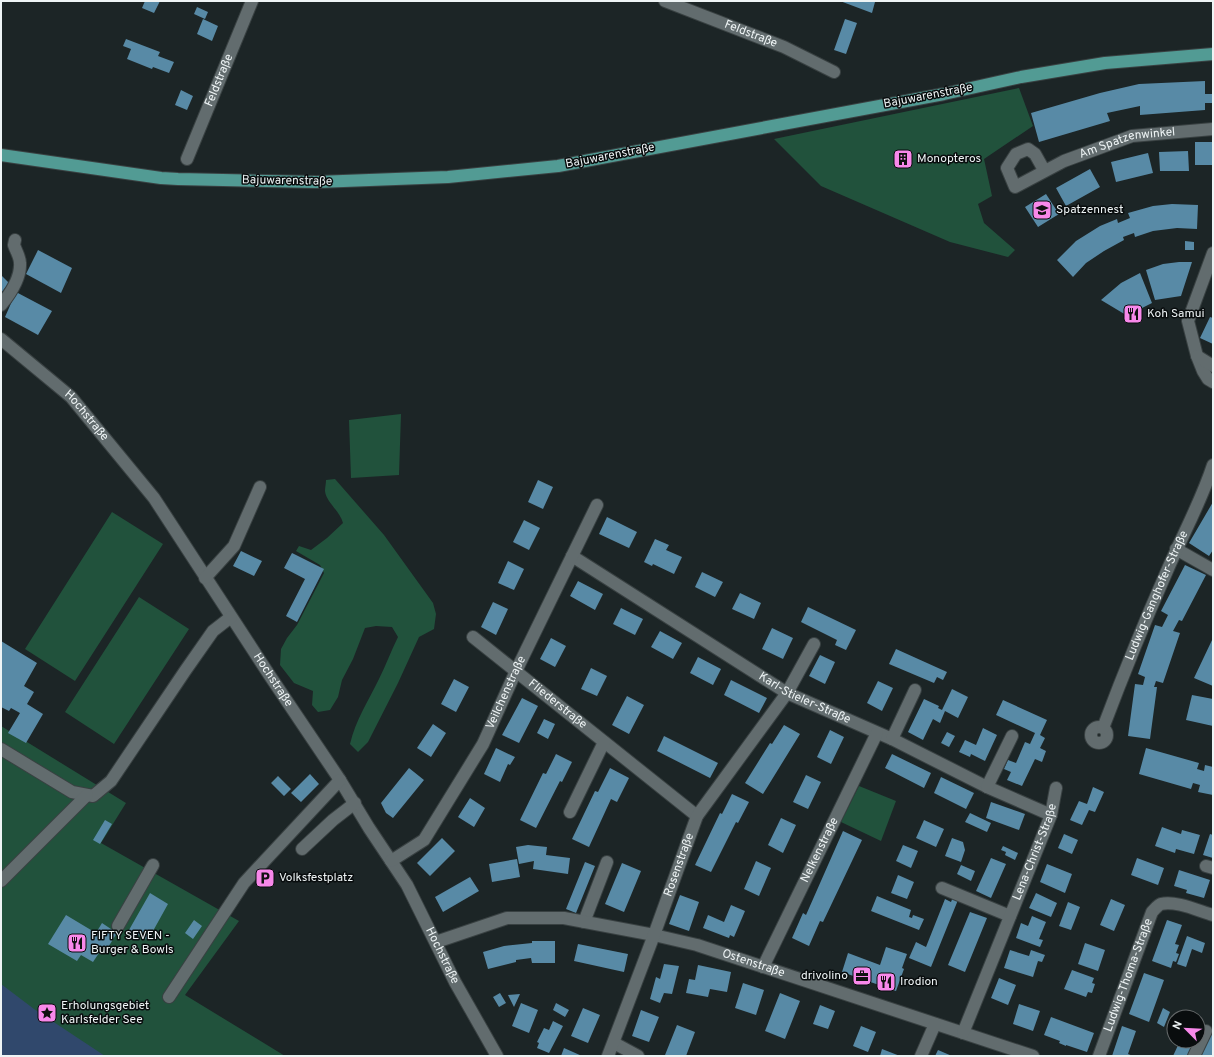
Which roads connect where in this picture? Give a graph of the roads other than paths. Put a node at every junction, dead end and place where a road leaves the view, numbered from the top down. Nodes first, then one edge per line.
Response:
1 (252, 1) edge
2 (664, 1) edge
3 (1213, 54) edge
4 (834, 72) dead end
5 (1213, 129) edge
6 (1, 155) edge
7 (187, 159) dead end
8 (1044, 170) dead end
9 (16, 240) dead end
10 (1213, 253) edge
11 (1, 305) edge
12 (1, 339) edge
13 (1198, 356) junction
14 (1213, 366) edge
15 (1213, 382) edge
16 (1213, 465) edge
17 (260, 487) dead end
18 (597, 505) dead end
19 (1176, 549) junction
20 (572, 556) junction
21 (1213, 570) edge
22 (205, 578) junction
23 (231, 617) junction
24 (473, 637) dead end
25 (814, 644) dead end
26 (516, 670) junction
27 (915, 690) dead end
28 (787, 693) junction
29 (1103, 728) dead end
30 (877, 733) junction
31 (1012, 736) dead end
32 (892, 739) junction
33 (604, 742) junction
34 (1, 749) edge
35 (340, 780) junction
36 (986, 787) junction
37 (1056, 788) dead end
38 (87, 795) junction
39 (355, 804) junction
40 (570, 812) dead end
41 (1051, 815) junction
42 (697, 816) junction
43 (302, 849) dead end
44 (391, 861) junction
45 (607, 862) dead end
46 (153, 865) dead end
47 (1, 881) edge
48 (942, 888) dead end
49 (1213, 915) edge
50 (1010, 916) junction
51 (584, 922) junction
52 (118, 926) dead end
53 (654, 935) junction
54 (436, 942) junction
55 (763, 967) junction
56 (169, 997) dead end
57 (935, 1024) junction
58 (963, 1033) junction
59 (614, 1043) junction
60 (497, 1056) edge
61 (608, 1056) edge
62 (638, 1056) edge
63 (922, 1056) edge
64 (1033, 1056) edge
65 (1099, 1056) edge

1 - 7 street, Feldstraße
2 - 4 street, Feldstraße
3 - 6 main road, Bajuwarenstraße
5 - 8 street, Am Spatzenwinkel
9 - 11 street
10 - 13 street
12 - 22 street, Hochstraße
13 - 14 street
13 - 15 street
16 - 19 street, Ludwig-Ganghofer-Straße
17 - 22 street
18 - 20 street, Veilchenstraße
19 - 21 street
19 - 29 street, Ludwig-Ganghofer-Straße
20 - 26 street, Veilchenstraße
20 - 28 street, Karl-Stieler-Straße
22 - 23 street, Hochstraße
23 - 35 street, Hochstraße
23 - 38 street
24 - 26 street, Fliederstraße
25 - 28 street, Rosenstraße
26 - 33 street, Fliederstraße
26 - 44 street, Veilchenstraße
27 - 32 street
28 - 30 street, Karl-Stieler-Straße
28 - 42 street, Rosenstraße
30 - 32 street, Karl-Stieler-Straße
30 - 55 street, Nelkenstraße
31 - 36 street
32 - 36 street, Karl-Stieler-Straße
33 - 40 street
33 - 42 street, Fliederstraße
34 - 38 street
35 - 39 street, Hochstraße
35 - 56 street
36 - 41 street, Karl-Stieler-Straße
37 - 41 street, Lena-Christ-Straße
38 - 47 street
39 - 43 street
39 - 44 street, Hochstraße
41 - 50 street, Lena-Christ-Straße
42 - 53 street, Rosenstraße
44 - 54 street, Hochstraße
45 - 51 street
46 - 52 street
48 - 50 street, Lena-Christ-Straße
49 - 65 street, Ludwig-Thoma-Straße
50 - 58 street, Lena-Christ-Straße
51 - 53 street, Ostenstraße
51 - 54 street, Ostenstraße
53 - 55 street, Ostenstraße
53 - 59 street, Rosenstraße
54 - 60 street, Hochstraße
55 - 57 street, Ostenstraße
57 - 58 street, Ostenstraße
57 - 63 street
58 - 64 street, Ostenstraße
59 - 61 street, Rosenstraße
59 - 62 street

